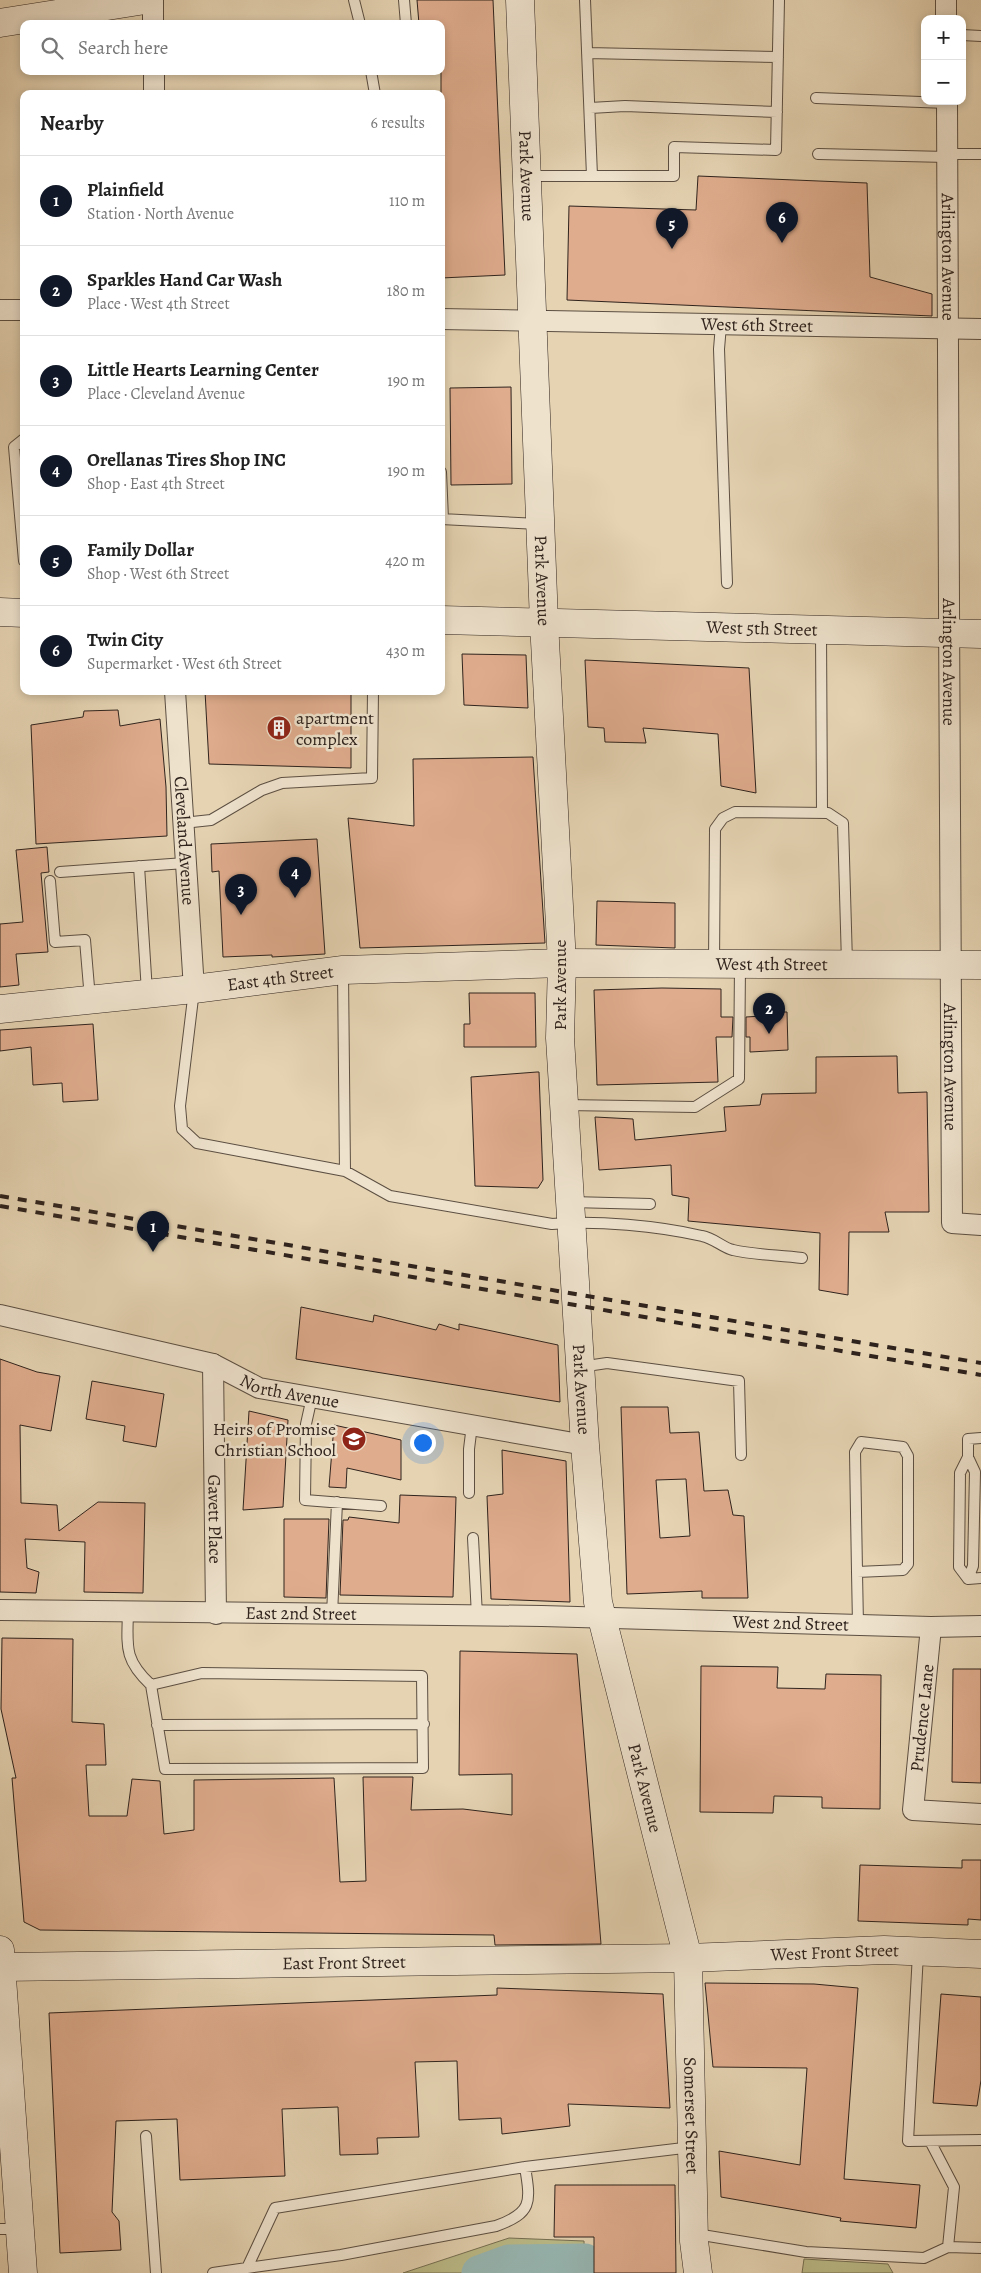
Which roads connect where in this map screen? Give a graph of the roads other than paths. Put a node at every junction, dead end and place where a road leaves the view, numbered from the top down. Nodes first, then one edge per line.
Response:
1 (354, 0) edge
2 (404, 0) edge
3 (520, 0) edge
4 (585, 0) edge
5 (779, 0) edge
6 (946, 0) edge
7 (141, 1) edge
8 (946, 15) edge
9 (151, 20) edge
10 (359, 20) edge
11 (406, 20) edge
12 (0, 23) edge
13 (966, 35) edge
14 (981, 36) edge
15 (587, 53) junction
16 (778, 57) junction
17 (154, 75) edge
18 (372, 75) edge
19 (154, 90) edge
20 (373, 90) edge
21 (816, 98) dead end
22 (921, 101) edge
23 (947, 105) edge
24 (590, 108) junction
25 (777, 112) junction
26 (818, 154) dead end
27 (981, 154) edge
28 (947, 156) junction
29 (527, 176) junction
30 (592, 176) junction
31 (0, 310) edge
32 (20, 310) edge
33 (445, 319) edge
34 (533, 322) junction
35 (722, 325) junction
36 (949, 329) junction
37 (981, 329) edge
38 (20, 442) edge
39 (20, 516) edge
40 (445, 519) edge
41 (540, 524) junction
42 (727, 582) dead end
43 (0, 612) edge
44 (20, 613) edge
45 (445, 620) edge
46 (544, 622) junction
47 (821, 629) junction
48 (950, 633) junction
49 (981, 634) edge
50 (175, 695) edge
51 (373, 695) edge
52 (822, 813) junction
53 (183, 824) junction
54 (185, 863) junction
55 (139, 866) junction
56 (60, 872) dead end
57 (50, 881) dead end
58 (562, 963) junction
59 (727, 964) junction
60 (847, 964) junction
61 (948, 965) junction
62 (981, 965) edge
63 (343, 970) junction
64 (194, 989) junction
65 (148, 994) junction
66 (90, 1000) junction
67 (0, 1009) edge
68 (564, 1105) junction
69 (345, 1171) junction
70 (650, 1204) dead end
71 (571, 1212) junction
72 (981, 1225) edge
73 (802, 1258) dead end
74 (0, 1316) edge
75 (213, 1364) junction
76 (580, 1367) junction
77 (312, 1397) junction
78 (472, 1425) junction
79 (981, 1438) edge
80 (585, 1445) junction
81 (741, 1455) dead end
82 (469, 1493) dead end
83 (337, 1502) junction
84 (381, 1506) dead end
85 (473, 1538) dead end
86 (857, 1572) junction
87 (981, 1578) edge
88 (0, 1610) edge
89 (128, 1612) junction
90 (216, 1614) junction
91 (332, 1615) junction
92 (477, 1616) junction
93 (602, 1618) junction
94 (858, 1625) junction
95 (981, 1626) edge
96 (931, 1627) junction
97 (152, 1685) junction
98 (157, 1724) junction
99 (424, 1724) junction
100 (981, 1814) edge
101 (918, 1952) junction
102 (981, 1954) edge
103 (688, 1958) junction
104 (1, 1961) edge
105 (146, 2136) dead end
106 (981, 2140) edge
107 (930, 2141) junction
108 (692, 2147) junction
109 (525, 2167) junction
110 (10, 2229) edge
111 (694, 2234) junction
112 (948, 2247) junction
113 (981, 2248) edge
114 (247, 2268) junction
115 (24, 2273) edge
116 (156, 2273) edge
117 (213, 2273) edge
118 (698, 2273) edge

1 - 10 lane
2 - 11 lane
3 - 29 main road, Park Avenue
4 - 15 lane
5 - 16 lane
6 - 8 street
7 - 9 street
7 - 12 main road
13 - 14 lane
15 - 16 lane
15 - 24 lane
16 - 25 lane
17 - 19 street
18 - 20 lane
21 - 22 lane
23 - 28 street, Arlington Avenue
24 - 25 lane
24 - 30 lane
25 - 30 lane
26 - 28 lane
27 - 28 lane
28 - 36 street, Arlington Avenue
29 - 30 lane
29 - 34 main road, Park Avenue
31 - 32 street
33 - 34 street, West 6th Street
34 - 35 street, West 6th Street
34 - 41 main road, Park Avenue
35 - 36 street, West 6th Street
35 - 42 lane
36 - 37 street, West 6th Street
36 - 48 street, Arlington Avenue
38 - 39 lane
40 - 41 lane
41 - 46 main road, Park Avenue
43 - 44 main road
45 - 46 main road, West 5th Street
46 - 47 main road, West 5th Street
46 - 58 main road, Park Avenue
47 - 48 main road, West 5th Street
47 - 52 lane
48 - 49 main road, West 5th Street
48 - 61 street, Arlington Avenue
50 - 53 street, Cleveland Avenue
51 - 53 lane
52 - 59 lane
52 - 60 lane
53 - 54 street, Cleveland Avenue
54 - 55 lane
54 - 64 street, Cleveland Avenue
55 - 56 lane
55 - 65 lane
57 - 66 lane
58 - 59 main road, West 4th Street
58 - 63 main road, East 4th Street
58 - 68 main road, Park Avenue
59 - 60 main road, West 4th Street
59 - 68 lane
60 - 61 main road, West 4th Street
61 - 62 main road, West 4th Street
61 - 72 street, Arlington Avenue
63 - 64 main road, East 4th Street
63 - 69 lane
64 - 65 main road, East 4th Street
64 - 69 lane
65 - 66 main road, East 4th Street
66 - 67 main road, East 4th Street
68 - 71 main road, Park Avenue
69 - 71 lane
70 - 71 lane
71 - 73 lane
71 - 76 main road, Park Avenue
74 - 75 street, North Avenue
75 - 77 street, North Avenue
75 - 90 street, Gavett Place
76 - 80 main road, Park Avenue
76 - 81 lane
77 - 78 street, North Avenue
77 - 83 lane
78 - 80 street, North Avenue
78 - 82 lane
79 - 87 lane
80 - 93 main road, Park Avenue
83 - 84 lane
83 - 91 lane
85 - 92 lane
86 - 86 lane
86 - 94 lane
88 - 89 street, East 2nd Street
89 - 90 street, East 2nd Street
89 - 97 lane
90 - 91 street, East 2nd Street
91 - 92 street, East 2nd Street
92 - 93 street, East 2nd Street
93 - 94 street, West 2nd Street
93 - 103 main road, Park Avenue
94 - 96 street, West 2nd Street
95 - 96 street, West 2nd Street
96 - 100 street, Prudence Lane
97 - 98 lane
97 - 99 lane
98 - 99 lane
98 - 99 lane
101 - 102 main road, West Front Street
101 - 103 main road, West Front Street
101 - 107 lane
103 - 104 main road, East Front Street
103 - 108 main road, Somerset Street
104 - 110 main road
105 - 116 lane
106 - 107 lane
107 - 112 lane
108 - 109 lane
108 - 111 main road, Somerset Street
109 - 114 lane
109 - 114 lane
110 - 115 main road
111 - 112 lane
111 - 118 main road, Somerset Street
112 - 113 lane
114 - 117 lane

